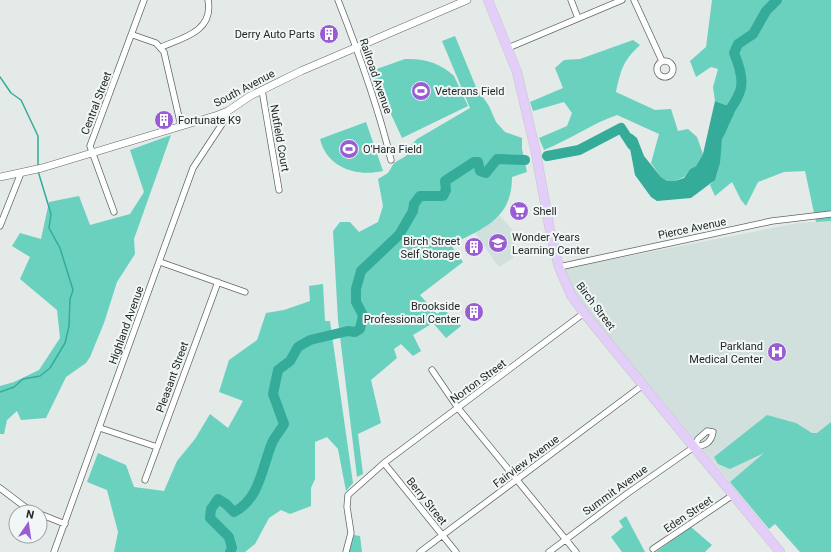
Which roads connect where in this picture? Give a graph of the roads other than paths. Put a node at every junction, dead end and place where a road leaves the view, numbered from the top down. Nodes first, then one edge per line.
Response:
1 (144, 0) edge
2 (208, 0) edge
3 (338, 0) edge
4 (467, 0) edge
5 (488, 0) edge
6 (571, 0) edge
7 (622, 0) edge
8 (634, 0) edge
9 (578, 18) junction
10 (133, 35) junction
11 (355, 46) junction
12 (161, 47) junction
13 (508, 48) junction
14 (662, 61) dead end
15 (262, 90) junction
16 (228, 111) junction
17 (181, 126) junction
18 (92, 153) junction
19 (391, 160) dead end
20 (21, 173) junction
21 (0, 177) edge
22 (279, 190) dead end
23 (114, 212) dead end
24 (831, 214) edge
25 (0, 226) edge
26 (160, 262) junction
27 (559, 267) junction
28 (218, 282) junction
29 (245, 292) dead end
30 (584, 313) junction
31 (432, 370) dead end
32 (643, 385) junction
33 (458, 408) junction
34 (100, 428) junction
35 (157, 447) junction
36 (694, 447) junction
37 (384, 463) junction
38 (145, 480) dead end
39 (517, 481) junction
40 (0, 488) edge
41 (734, 495) junction
42 (21, 504) edge
43 (48, 517) edge
44 (66, 524) junction
45 (442, 535) junction
46 (566, 539) junction
47 (653, 549) dead end
48 (54, 552) edge
49 (346, 552) edge
50 (420, 552) edge
51 (456, 552) edge
52 (549, 552) edge
53 (576, 552) edge
54 (780, 552) edge

1 - 10 street, Central Street
2 - 12 street
3 - 11 street, Railroad Avenue
4 - 11 street, South Avenue
5 - 13 main road, Birch Street
6 - 9 street
7 - 9 street
8 - 14 street
9 - 13 street
10 - 12 street
10 - 18 street, Central Street
11 - 15 street, South Avenue
11 - 19 street, Railroad Avenue
12 - 17 street
13 - 27 main road, Birch Street
15 - 16 street, South Avenue
15 - 22 street, Nutfield Court
16 - 17 street, South Avenue
16 - 26 street, Highland Avenue
17 - 18 street, South Avenue
18 - 20 street, South Avenue
18 - 23 street, Central Street
20 - 21 street, South Avenue
20 - 25 street
24 - 27 street, Pierce Avenue
26 - 28 street
26 - 34 street, Highland Avenue
27 - 30 main road, Birch Street
28 - 29 street
28 - 35 street, Pleasant Street
30 - 32 main road, Birch Street
30 - 33 street, Norton Street
31 - 33 street
32 - 36 main road, Birch Street
32 - 39 street, Fairview Avenue
33 - 37 street, Norton Street
33 - 39 street
34 - 35 street
34 - 44 street, Highland Avenue
35 - 38 street, Pleasant Street
36 - 41 main road, Birch Street
36 - 46 street, Summit Avenue
37 - 45 street, Berry Street
37 - 49 street, Norton Street
39 - 45 street, Fairview Avenue
39 - 46 street
40 - 42 street
41 - 47 street, Eden Street
41 - 54 main road, Birch Street
43 - 44 street
44 - 48 street, Highland Avenue
45 - 50 street, Fairview Avenue
45 - 51 street, Berry Street
46 - 52 street, Summit Avenue
46 - 53 street

